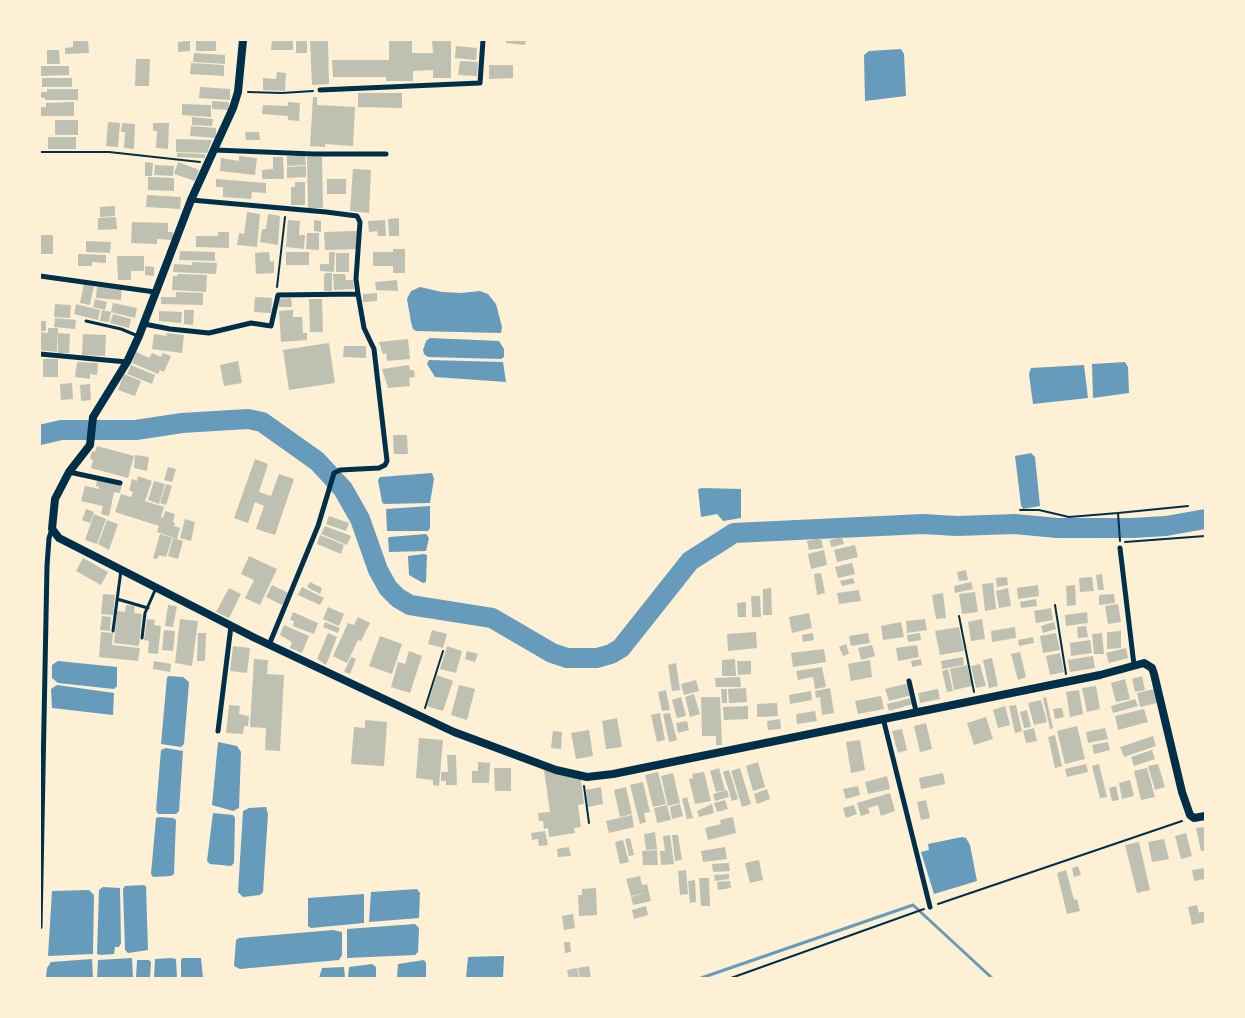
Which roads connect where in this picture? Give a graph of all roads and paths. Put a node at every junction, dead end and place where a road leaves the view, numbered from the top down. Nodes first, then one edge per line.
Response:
1 (243, 40) edge
2 (483, 40) edge
3 (320, 90) joint
4 (238, 92) junction
5 (215, 150) junction
6 (40, 152) edge
7 (386, 154) dead end
8 (207, 163) junction
9 (191, 200) junction
10 (286, 210) junction
11 (40, 276) edge
12 (155, 292) junction
13 (358, 294) junction
14 (278, 295) junction
15 (86, 321) dead end
16 (144, 324) junction
17 (139, 336) junction
18 (40, 354) edge
19 (127, 362) junction
20 (69, 472) junction
21 (120, 483) dead end
22 (1188, 506) dead end
23 (1020, 510) dead end
24 (1118, 513) junction
25 (52, 529) junction
26 (1205, 536) edge
27 (1120, 537) dead end
28 (1120, 545) joint
29 (121, 569) junction
30 (156, 588) junction
31 (117, 599) junction
32 (1055, 605) dead end
33 (148, 608) junction
34 (959, 616) dead end
35 (231, 626) junction
36 (113, 631) dead end
37 (142, 638) dead end
38 (269, 644) junction
39 (443, 651) dead end
40 (1134, 665) junction
41 (909, 681) dead end
42 (1067, 681) junction
43 (975, 700) junction
44 (916, 711) junction
45 (422, 717) junction
46 (883, 718) junction
47 (218, 731) dead end
48 (582, 776) junction
49 (1190, 815) junction
50 (1205, 817) edge
51 (589, 823) dead end
52 (927, 908) junction
53 (40, 927) edge
54 (732, 978) edge

1 - 4 street
2 - 3 street
3 - 4 path
4 - 5 street
5 - 7 street
5 - 8 street
6 - 8 path
8 - 9 street
9 - 10 street
9 - 12 street
10 - 13 street
10 - 14 path
11 - 12 street
12 - 16 street
13 - 14 street
13 - 38 street
14 - 16 street
15 - 17 lane
16 - 17 street
17 - 19 street
18 - 19 street
19 - 20 street
20 - 21 street
20 - 25 street
22 - 24 path
23 - 24 path
24 - 27 path
25 - 29 street
25 - 53 street
26 - 28 path
28 - 40 street
29 - 30 street
29 - 31 lane
30 - 33 lane
30 - 35 street
31 - 33 lane
31 - 36 lane
32 - 42 path
33 - 37 lane
34 - 43 path
35 - 38 street
35 - 47 street
38 - 45 street
39 - 45 path
40 - 42 street
40 - 49 street
41 - 44 street
42 - 43 street
43 - 44 street
44 - 46 street
45 - 48 street
46 - 48 street
46 - 52 street
48 - 51 path
49 - 50 street
49 - 52 path
52 - 54 path

